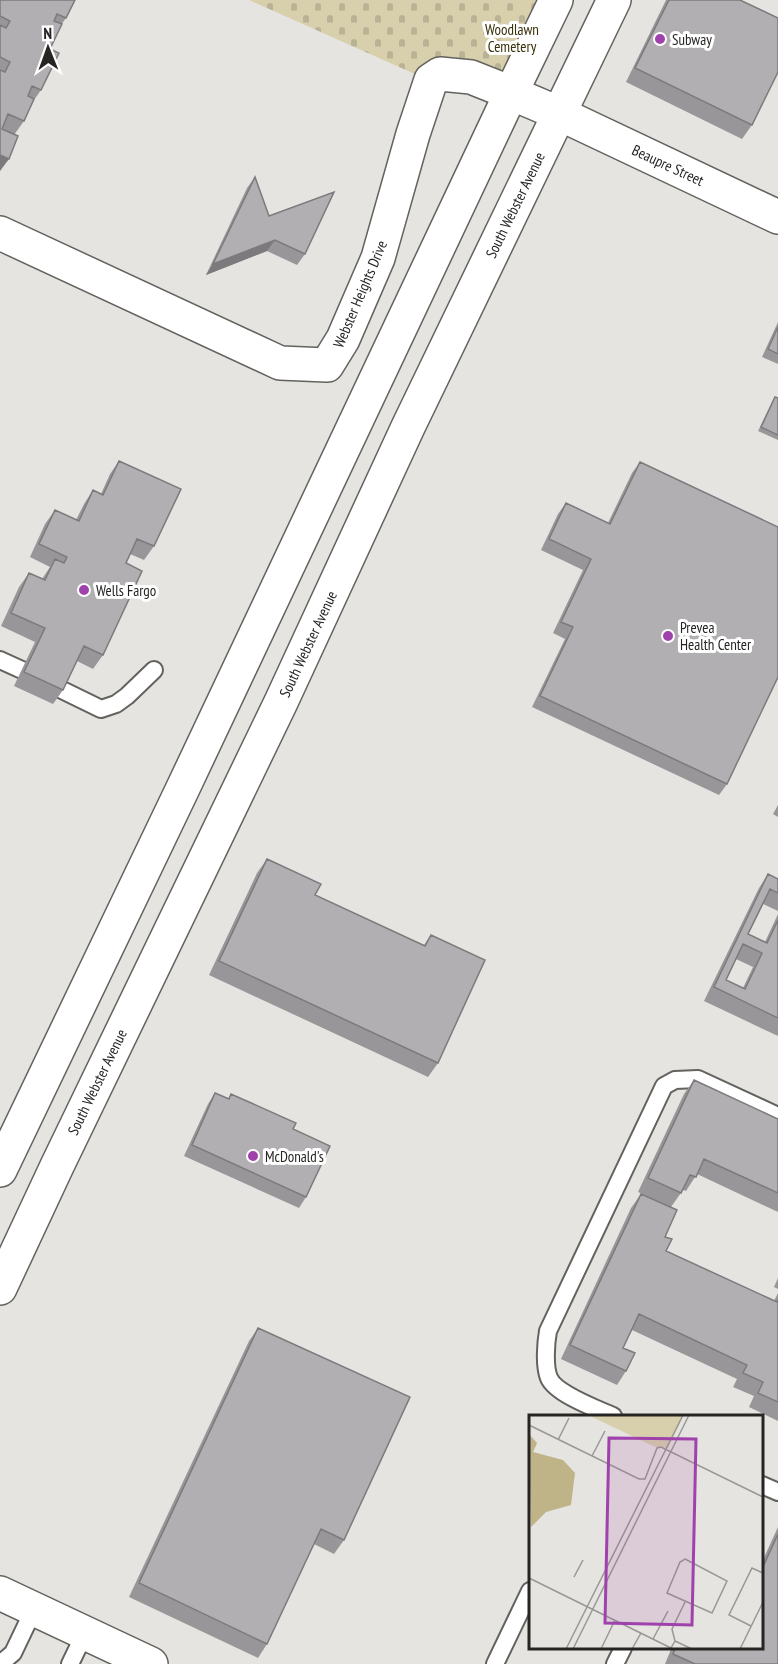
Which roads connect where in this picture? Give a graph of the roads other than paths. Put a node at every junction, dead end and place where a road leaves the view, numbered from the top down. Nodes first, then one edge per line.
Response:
1 (556, 0) edge
2 (614, 0) edge
3 (511, 93) junction
4 (558, 113) junction
5 (778, 218) edge
6 (0, 233) edge
7 (0, 660) edge
8 (22, 670) edge
9 (154, 670) dead end
10 (60, 689) edge
11 (778, 1116) edge
12 (0, 1170) edge
13 (0, 1288) edge
14 (611, 1415) edge
15 (763, 1485) edge
16 (778, 1492) edge
17 (0, 1593) edge
18 (529, 1596) edge
19 (34, 1609) junction
20 (85, 1633) junction
21 (622, 1649) edge
22 (8, 1660) edge
23 (70, 1664) edge
24 (152, 1664) edge
25 (495, 1664) edge
26 (615, 1664) edge

1 - 3 main road
2 - 4 main road, South Webster Avenue
3 - 4 main road, Webster Heights Drive
3 - 6 main road, Webster Heights Drive
3 - 12 main road
4 - 5 main road, Beaupre Street
4 - 13 main road, South Webster Avenue
7 - 8 lane
9 - 10 lane
11 - 14 lane
15 - 16 lane
17 - 19 main road
18 - 25 lane
19 - 20 main road
19 - 22 lane
20 - 23 lane
20 - 24 main road
21 - 26 lane

